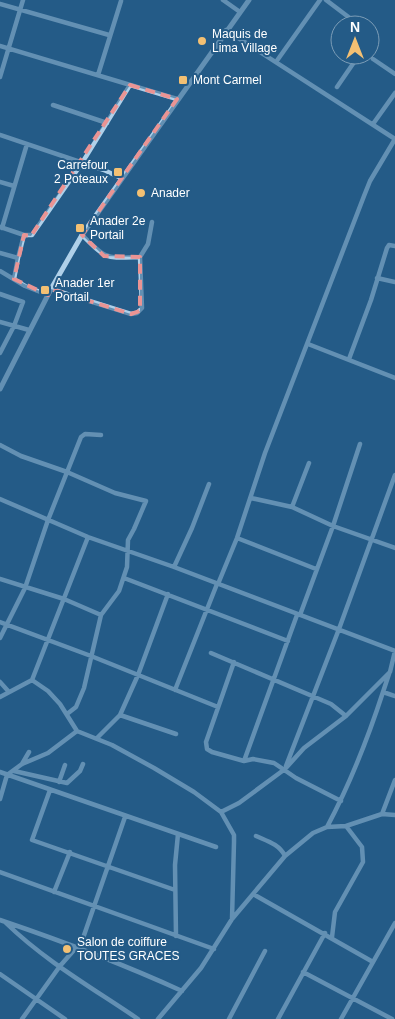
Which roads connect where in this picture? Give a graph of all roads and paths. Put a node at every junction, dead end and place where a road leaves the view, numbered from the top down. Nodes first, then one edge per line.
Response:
1 (23, 0) edge
2 (223, 0) edge
3 (249, 0) edge
4 (320, 0) edge
5 (326, 0) edge
6 (121, 1) edge
7 (0, 4) edge
8 (20, 10) junction
9 (240, 12) junction
10 (346, 15) edge
11 (226, 30) junction
12 (109, 36) junction
13 (0, 46) edge
14 (9, 49) junction
15 (276, 62) junction
16 (380, 63) edge
17 (352, 65) edge
18 (395, 74) edge
19 (98, 75) junction
20 (0, 77) edge
21 (130, 85) junction
22 (337, 87) dead end
23 (395, 93) edge
24 (178, 99) junction
25 (53, 105) dead end
26 (107, 123) junction
27 (373, 124) junction
28 (0, 136) edge
29 (27, 144) junction
30 (82, 163) junction
31 (121, 178) junction
32 (0, 182) edge
33 (14, 186) junction
34 (152, 222) dead end
35 (1, 227) edge
36 (24, 235) junction
37 (82, 235) junction
38 (395, 246) edge
39 (0, 253) edge
40 (140, 257) junction
41 (18, 258) junction
42 (0, 271) edge
43 (377, 278) junction
44 (14, 279) junction
45 (395, 282) edge
46 (51, 289) junction
47 (0, 294) edge
48 (48, 295) junction
49 (0, 322) edge
50 (14, 326) junction
51 (29, 330) junction
52 (308, 344) junction
53 (1, 350) edge
54 (349, 360) junction
55 (395, 378) edge
56 (0, 389) edge
57 (101, 435) dead end
58 (360, 444) dead end
59 (0, 445) edge
60 (309, 463) dead end
61 (67, 472) junction
62 (395, 475) edge
63 (209, 484) dead end
64 (251, 498) junction
65 (0, 499) edge
66 (292, 507) junction
67 (48, 520) junction
68 (333, 526) junction
69 (88, 537) junction
70 (237, 538) junction
71 (371, 540) junction
72 (395, 548) edge
73 (128, 550) junction
74 (174, 567) junction
75 (316, 569) junction
76 (124, 578) junction
77 (0, 579) edge
78 (218, 584) junction
79 (25, 588) junction
80 (168, 594) junction
81 (64, 600) junction
82 (207, 608) junction
83 (101, 615) junction
84 (298, 615) junction
85 (0, 622) edge
86 (7, 624) junction
87 (339, 629) junction
88 (0, 638) edge
89 (48, 640) junction
90 (288, 641) junction
91 (212, 653) dead end
92 (91, 656) junction
93 (234, 662) junction
94 (390, 672) junction
95 (138, 675) junction
96 (273, 678) junction
97 (32, 680) junction
98 (0, 682) edge
99 (175, 690) junction
100 (9, 692) junction
101 (383, 692) junction
102 (313, 695) junction
103 (395, 696) edge
104 (0, 697) edge
105 (218, 707) junction
106 (67, 714) junction
107 (120, 715) junction
108 (346, 716) junction
109 (77, 731) junction
110 (176, 734) dead end
111 (97, 738) junction
112 (29, 752) dead end
113 (244, 761) junction
114 (22, 764) junction
115 (83, 764) dead end
116 (65, 765) dead end
117 (285, 769) junction
118 (14, 770) junction
119 (0, 772) edge
120 (7, 775) junction
121 (395, 780) edge
122 (59, 782) junction
123 (50, 790) junction
124 (0, 798) edge
125 (341, 802) junction
126 (221, 812) junction
127 (382, 814) junction
128 (395, 815) edge
129 (125, 817) junction
130 (327, 826) junction
131 (346, 826) junction
132 (178, 834) junction
133 (256, 836) dead end
134 (216, 847) dead end
135 (70, 852) junction
136 (285, 856) junction
137 (108, 866) junction
138 (0, 872) edge
139 (175, 890) junction
140 (54, 892) junction
141 (253, 894) junction
142 (94, 906) junction
143 (232, 919) junction
144 (2, 920) edge
145 (395, 923) edge
146 (325, 933) junction
147 (176, 936) junction
148 (332, 938) junction
149 (78, 947) junction
150 (214, 949) junction
151 (265, 951) dead end
152 (373, 962) junction
153 (60, 966) junction
154 (303, 972) junction
155 (0, 974) edge
156 (182, 991) junction
157 (37, 998) junction
158 (352, 998) junction
159 (395, 1015) edge
160 (22, 1019) edge
161 (65, 1019) edge
162 (138, 1019) edge
163 (159, 1019) edge
164 (229, 1019) edge
165 (278, 1019) edge
166 (341, 1019) edge
167 (392, 1019) edge

1 - 8 street
2 - 9 street
3 - 9 street
4 - 15 street
5 - 10 street
6 - 12 street
7 - 8 street
8 - 12 street
8 - 14 street
9 - 11 street
11 - 15 street
11 - 24 street
12 - 19 street
13 - 14 street
14 - 19 street
14 - 20 street
15 - 27 street
16 - 18 street
17 - 22 street
19 - 21 street
21 - 24 street
21 - 26 street
23 - 27 street
24 - 31 street
25 - 26 street
26 - 30 street
27 - 52 street
28 - 29 street
29 - 30 street
29 - 33 street
30 - 31 street
30 - 36 street
31 - 37 street
32 - 33 street
33 - 35 street
34 - 40 street
35 - 36 street
36 - 41 street
37 - 40 street
37 - 46 street
38 - 43 street
39 - 41 street
40 - 46 street
41 - 44 street
42 - 44 street
43 - 45 street
43 - 54 street
44 - 48 street
46 - 48 street
47 - 50 street
48 - 51 street
49 - 50 street
50 - 51 street
50 - 53 street
51 - 56 street
52 - 54 street
52 - 64 street
54 - 55 street
57 - 61 street
58 - 68 street
59 - 61 street
60 - 66 street
61 - 67 street
61 - 73 street
62 - 71 street
63 - 74 street
64 - 66 street
64 - 70 street
65 - 67 street
66 - 68 street
67 - 69 street
67 - 79 street
68 - 71 street
68 - 75 street
69 - 73 street
69 - 81 street
70 - 75 street
70 - 78 street
71 - 72 street
71 - 87 street
73 - 74 street
73 - 76 street
74 - 78 street
75 - 84 street
76 - 80 street
76 - 83 street
77 - 79 street
78 - 82 street
78 - 84 street
79 - 81 street
79 - 86 street
80 - 82 street
80 - 95 street
81 - 83 street
81 - 89 street
82 - 90 street
82 - 99 street
83 - 92 street
84 - 87 street
84 - 90 street
85 - 86 street
86 - 88 street
86 - 89 street
87 - 94 street
87 - 102 street
89 - 92 street
89 - 97 street
90 - 96 street
91 - 93 street
92 - 95 street
92 - 106 street
93 - 96 street
93 - 105 street
94 - 101 street
94 - 108 street
95 - 99 street
95 - 107 street
96 - 102 street
96 - 113 street
97 - 100 street
97 - 106 street
98 - 100 street
99 - 105 street
100 - 104 street
101 - 103 street
101 - 125 street
102 - 108 street
102 - 117 street
105 - 113 street
106 - 109 street
107 - 110 street
107 - 111 street
108 - 117 street
109 - 111 street
109 - 114 street
111 - 126 street
112 - 114 street
113 - 117 street
114 - 118 street
115 - 122 street
116 - 122 street
117 - 125 street
117 - 126 street
118 - 120 street
118 - 122 street
119 - 120 street
120 - 123 street
120 - 124 street
121 - 127 street
123 - 129 street
123 - 135 street
125 - 130 street
126 - 143 street
127 - 128 street
127 - 131 street
129 - 132 street
129 - 137 street
130 - 131 street
130 - 136 street
131 - 148 street
132 - 134 street
132 - 139 street
133 - 136 street
135 - 137 street
135 - 140 street
136 - 141 street
137 - 139 street
137 - 142 street
138 - 140 street
139 - 147 street
140 - 142 street
141 - 143 street
141 - 146 street
142 - 147 street
142 - 149 street
143 - 150 street
144 - 149 street
144 - 153 street
145 - 152 street
146 - 148 street
146 - 154 street
147 - 150 street
148 - 152 street
149 - 153 street
149 - 156 street
150 - 156 street
151 - 164 street
152 - 158 street
153 - 157 street
153 - 162 street
154 - 158 street
154 - 165 street
155 - 157 street
156 - 163 street
157 - 160 street
157 - 161 street
158 - 166 street
158 - 167 street
159 - 167 street

